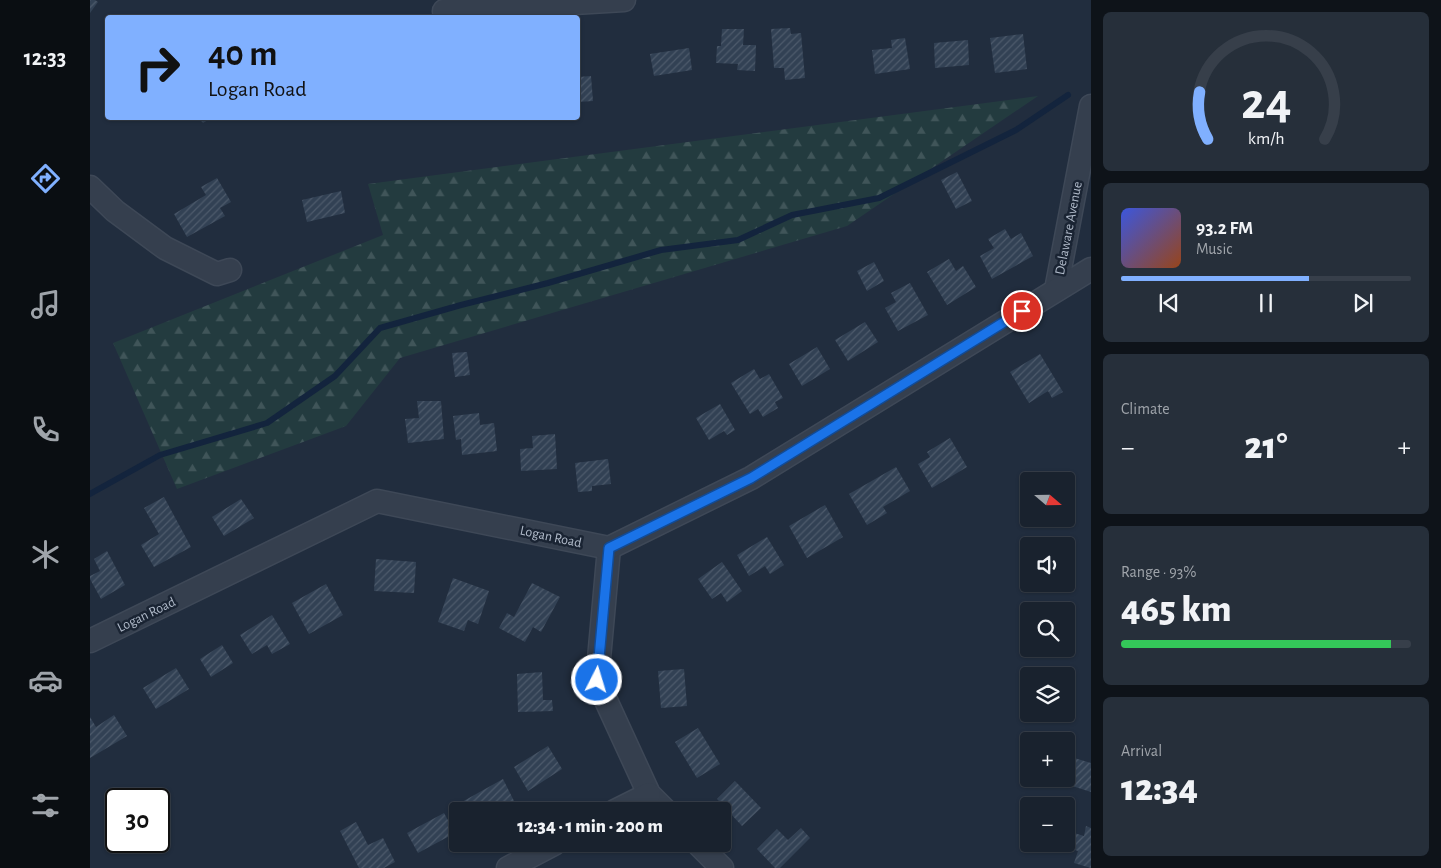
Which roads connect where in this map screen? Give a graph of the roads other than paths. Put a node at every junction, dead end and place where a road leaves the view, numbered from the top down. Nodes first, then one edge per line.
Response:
1 (624, 0) edge
2 (444, 12) dead end
3 (1091, 106) edge
4 (90, 187) edge
5 (1091, 269) edge
6 (230, 270) dead end
7 (1056, 290) junction
8 (609, 548) junction
9 (90, 641) edge
10 (648, 794) junction
11 (632, 802) edge
12 (656, 802) edge
13 (539, 852) edge
14 (706, 852) edge
15 (508, 868) edge
16 (722, 868) edge

1 - 2 street
3 - 7 street, Delaware Avenue
4 - 6 street
5 - 7 street
7 - 8 street
8 - 9 street, Logan Road
8 - 10 street
10 - 11 street
10 - 12 street
13 - 15 street
14 - 16 street

